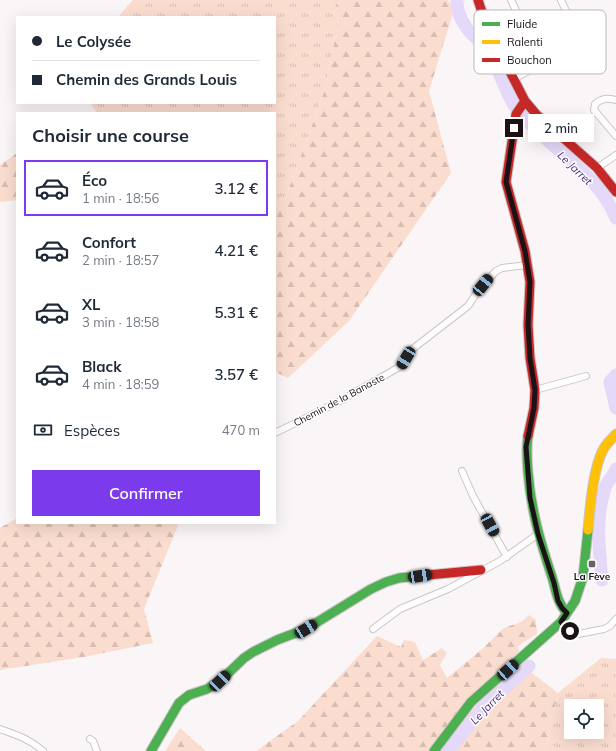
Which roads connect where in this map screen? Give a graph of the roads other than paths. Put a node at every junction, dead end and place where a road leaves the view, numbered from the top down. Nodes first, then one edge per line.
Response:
1 (478, 0) edge
2 (511, 0) edge
3 (561, 0) edge
4 (481, 10) edge
5 (516, 10) edge
6 (565, 10) edge
7 (510, 74) edge
8 (523, 74) edge
9 (513, 79) junction
10 (616, 100) edge
11 (521, 107) junction
12 (616, 136) edge
13 (616, 155) edge
14 (597, 168) junction
15 (616, 192) edge
16 (528, 265) junction
17 (586, 376) dead end
18 (535, 390) junction
19 (276, 433) edge
20 (615, 435) edge
21 (462, 471) dead end
22 (538, 534) junction
23 (507, 557) junction
24 (481, 570) junction
25 (567, 613) junction
26 (616, 619) edge
27 (561, 622) junction
28 (373, 629) dead end
29 (0, 728) edge
30 (90, 739) dead end
31 (43, 751) edge
32 (97, 751) edge
33 (151, 751) edge
34 (434, 751) edge

1 - 4 street
2 - 5 street
3 - 6 street
7 - 9 street
8 - 9 street
9 - 11 street
10 - 12 street
11 - 14 street
11 - 16 street
13 - 14 street
14 - 15 street
16 - 18 street
16 - 19 street, Chemin de la Banaste
17 - 18 street
18 - 22 street
20 - 25 street
21 - 23 street
22 - 23 street
22 - 25 street
23 - 24 street
24 - 28 street
24 - 33 street
25 - 27 street
26 - 27 street
27 - 34 street
29 - 31 street
30 - 32 street

